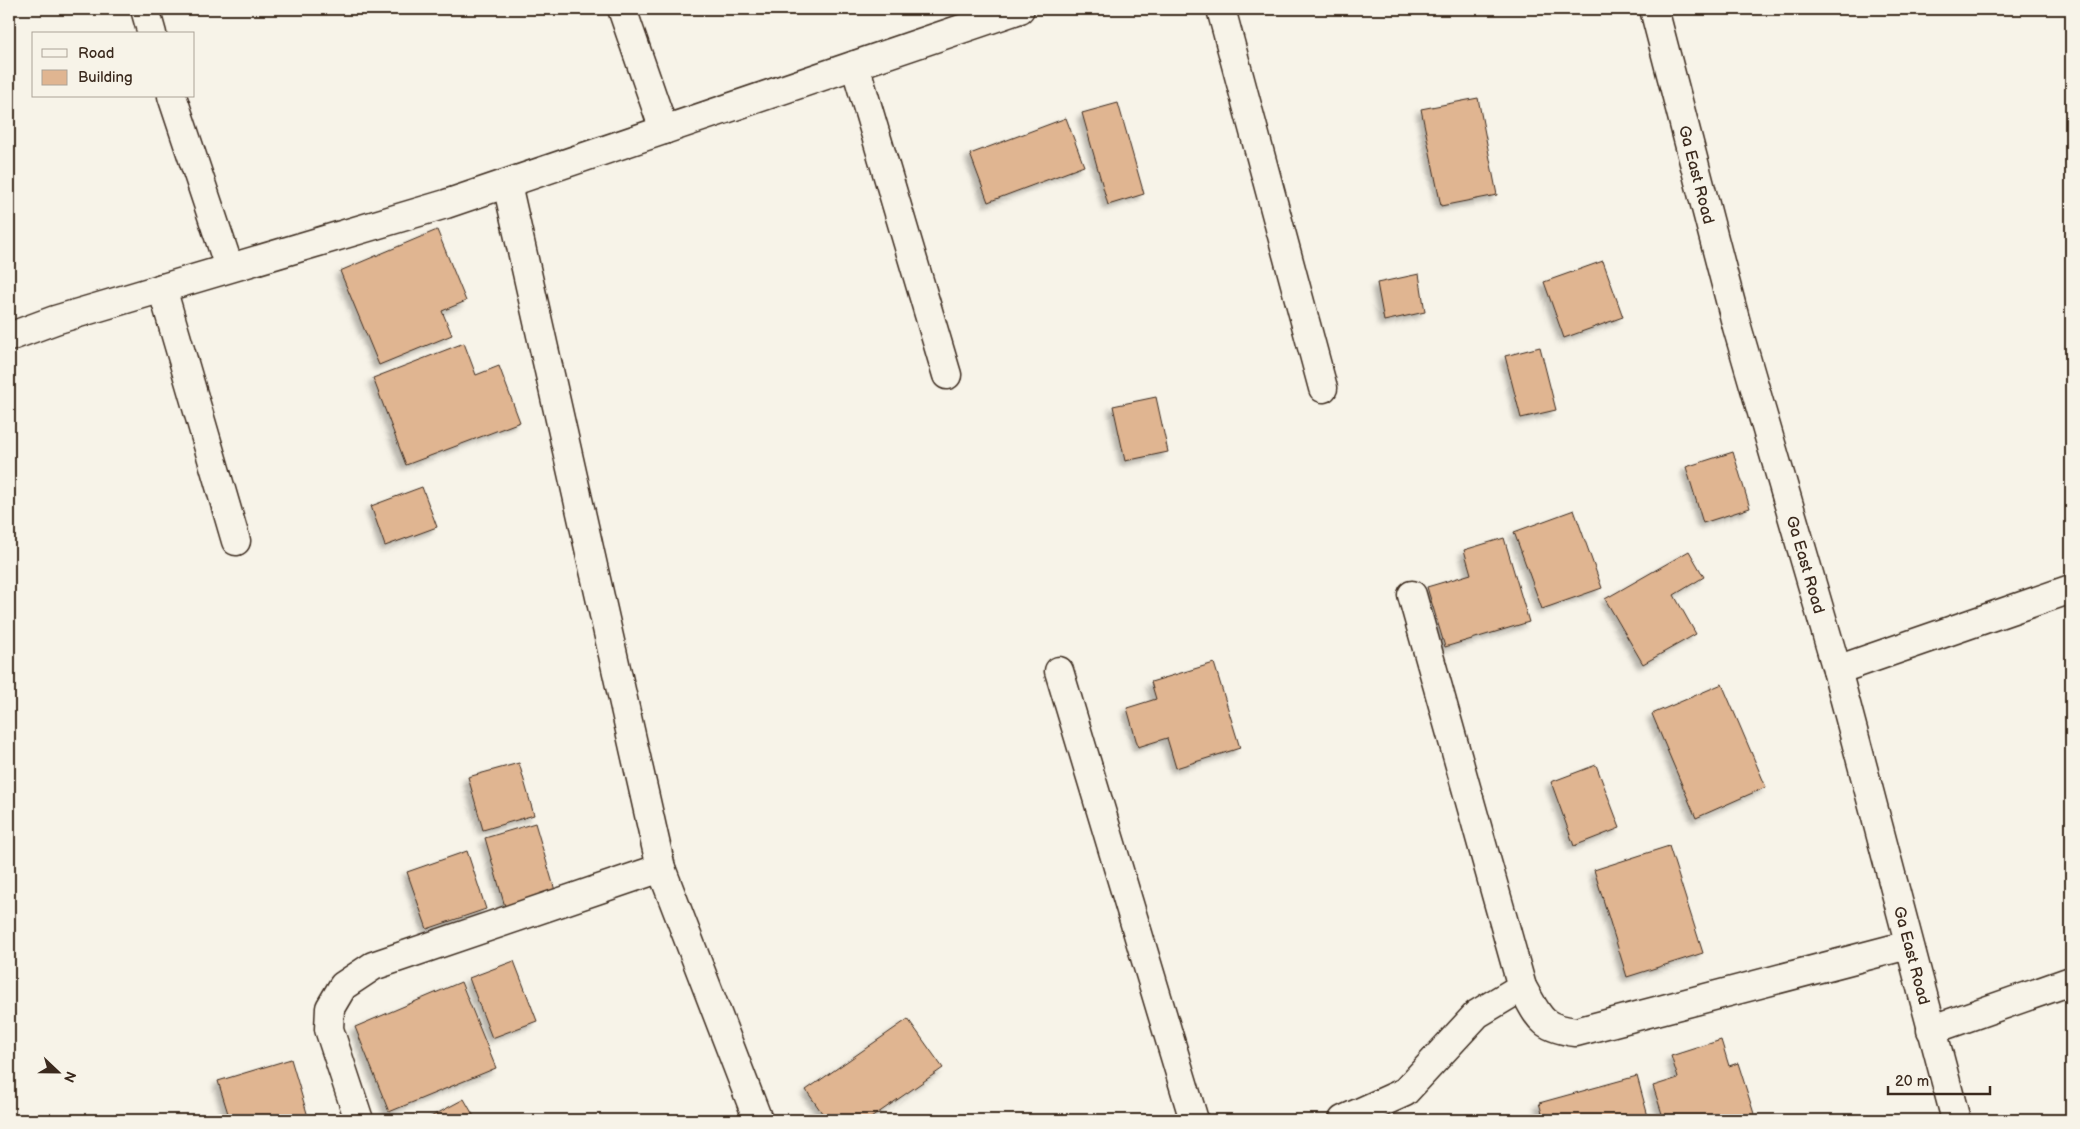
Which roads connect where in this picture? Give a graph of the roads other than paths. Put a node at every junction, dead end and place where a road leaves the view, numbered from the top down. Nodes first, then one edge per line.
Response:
1 (145, 9) edge
2 (622, 9) edge
3 (1020, 9) edge
4 (1221, 9) edge
5 (1654, 9) edge
6 (151, 32) edge
7 (855, 65) junction
8 (173, 98) edge
9 (664, 130) junction
10 (507, 184) junction
11 (229, 267) junction
12 (162, 288) junction
13 (9, 337) edge
14 (947, 375) dead end
15 (1323, 388) dead end
16 (236, 541) dead end
17 (2071, 589) edge
18 (1412, 594) dead end
19 (1837, 670) junction
20 (1059, 672) dead end
21 (661, 868) junction
22 (1908, 945) junction
23 (2071, 981) edge
24 (1522, 986) junction
25 (1931, 1030) junction
26 (359, 1120) edge
27 (758, 1120) edge
28 (1194, 1120) edge
29 (1343, 1120) edge
30 (1956, 1120) edge

1 - 6 street
2 - 9 street
3 - 7 street
4 - 15 street
5 - 19 street, Ga East Road
7 - 9 street
7 - 14 street
8 - 11 street
9 - 10 street
10 - 11 street
10 - 21 street
11 - 12 street
12 - 13 street
12 - 16 street
17 - 19 street
18 - 24 street
19 - 22 street, Ga East Road
20 - 28 street
21 - 26 street
21 - 27 street
22 - 24 street
22 - 25 street, Ga East Road
23 - 25 street
24 - 29 street
25 - 30 street, Ga East Road

